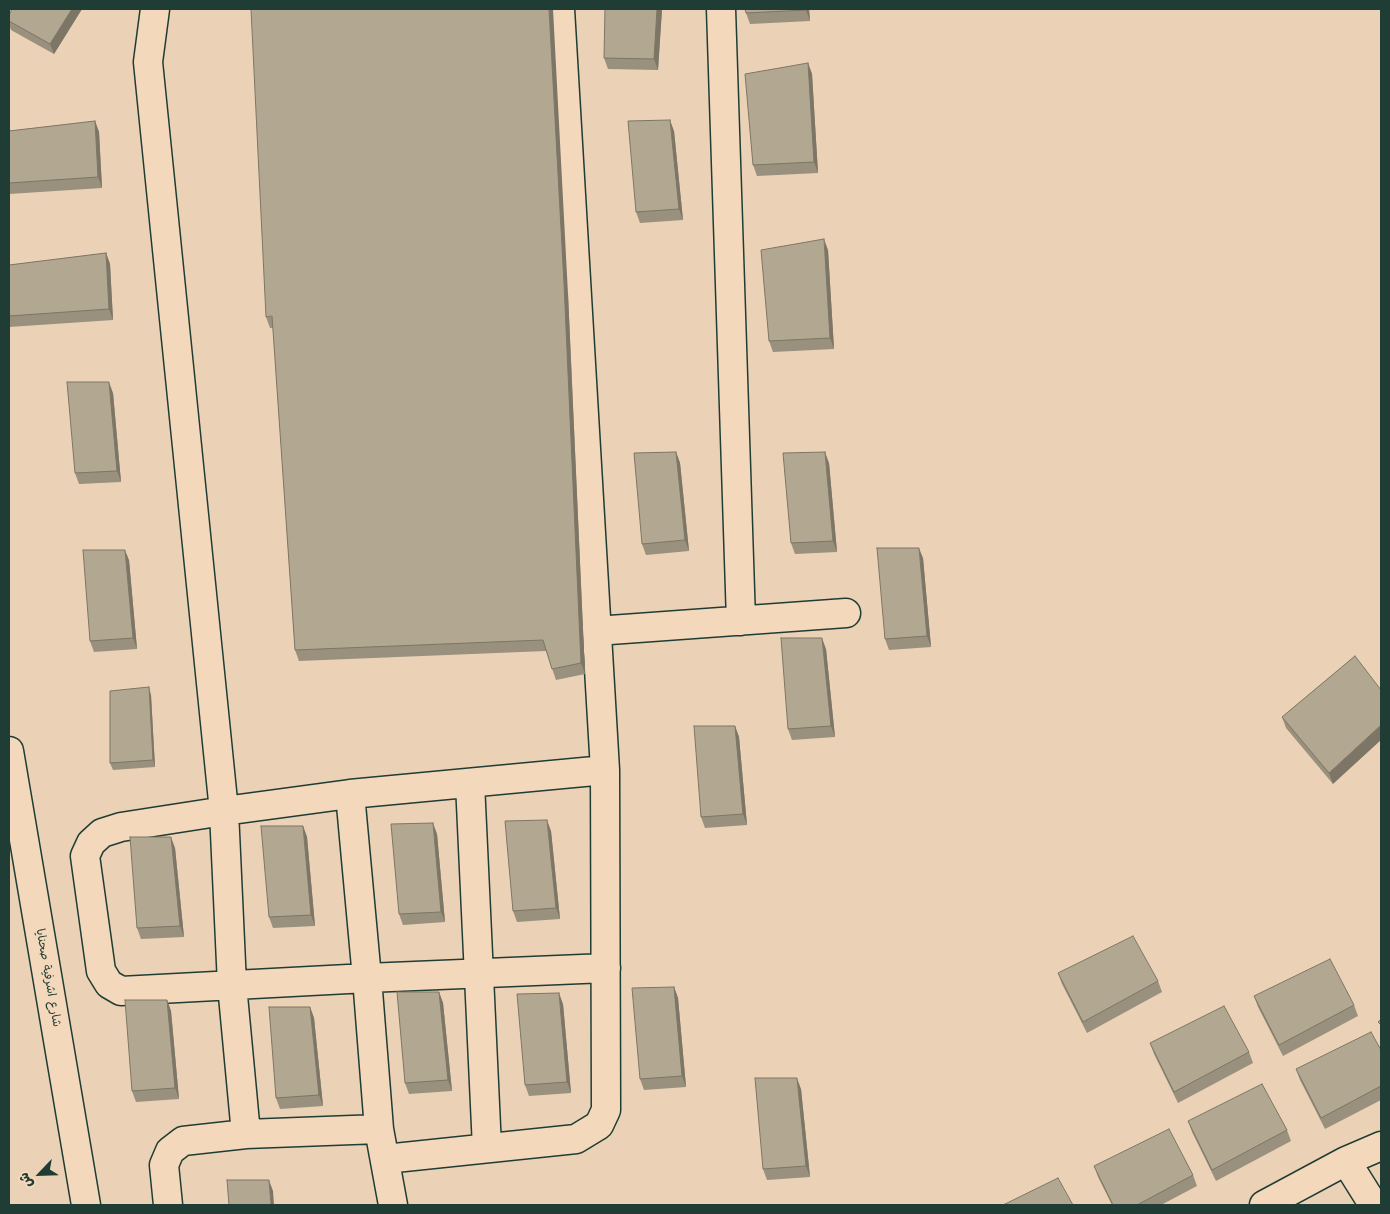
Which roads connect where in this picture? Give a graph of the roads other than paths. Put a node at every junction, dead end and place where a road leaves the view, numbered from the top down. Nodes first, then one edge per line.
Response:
1 (155, 9) edge
2 (560, 9) edge
3 (721, 9) edge
4 (846, 614) dead end
5 (741, 621) junction
6 (596, 631) junction
7 (9, 751) edge
8 (604, 770) junction
9 (470, 783) junction
10 (350, 794) junction
11 (224, 811) junction
12 (606, 968) junction
13 (479, 974) junction
14 (368, 978) junction
15 (232, 984) junction
16 (378, 1129) junction
17 (246, 1134) junction
18 (1381, 1146) edge
19 (487, 1148) junction
20 (385, 1159) junction
21 (1346, 1162) junction
22 (86, 1205) edge
23 (168, 1205) edge
24 (393, 1205) edge
25 (1264, 1205) edge
26 (1376, 1205) edge

1 - 11 street
2 - 6 street
3 - 5 street
4 - 5 street
5 - 6 street
6 - 8 street
7 - 22 street, شارع اشرفية صحنايا
8 - 9 street
8 - 12 street
9 - 10 street
9 - 13 street
10 - 11 street
10 - 14 street
11 - 15 street
11 - 15 street
12 - 13 street
12 - 19 street
13 - 14 street
13 - 19 street
14 - 15 street
14 - 16 street
15 - 17 street
16 - 17 street
16 - 20 street
17 - 23 street
18 - 21 street
19 - 20 street
20 - 24 street
21 - 25 street
21 - 26 street

